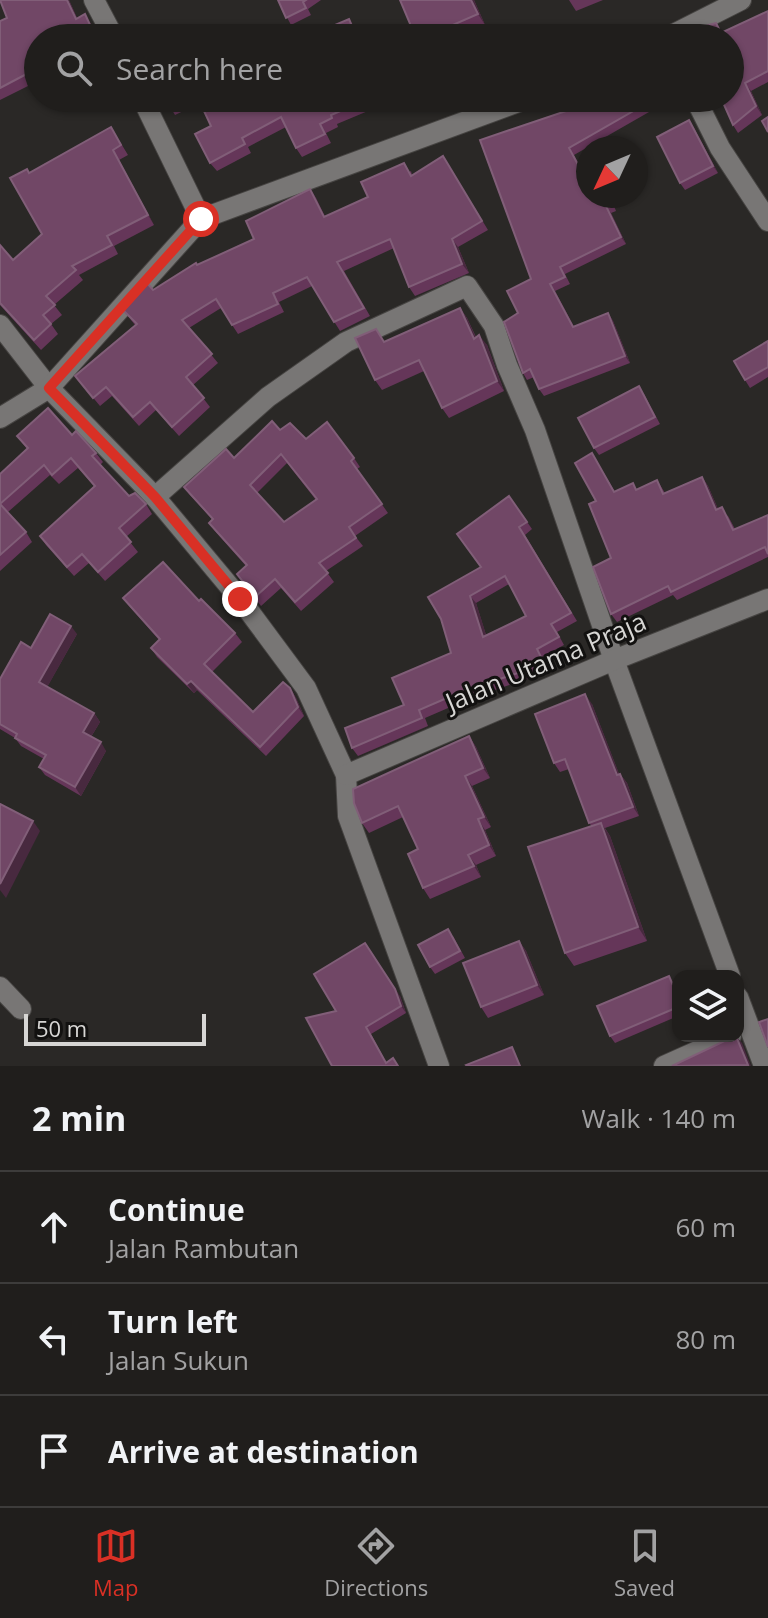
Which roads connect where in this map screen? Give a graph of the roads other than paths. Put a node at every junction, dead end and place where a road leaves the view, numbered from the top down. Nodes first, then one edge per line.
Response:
1 (94, 0) edge
2 (741, 0) edge
3 (107, 24) edge
4 (694, 24) edge
5 (149, 112) edge
6 (491, 112) edge
7 (702, 112) edge
8 (201, 219) junction
9 (768, 221) edge
10 (0, 325) edge
11 (49, 388) junction
12 (0, 418) edge
13 (155, 497) junction
14 (768, 599) edge
15 (614, 660) junction
16 (346, 775) junction
17 (728, 970) edge
18 (0, 987) edge
19 (21, 1009) dead end
20 (747, 1029) edge
21 (439, 1066) edge
22 (664, 1066) edge
23 (764, 1066) edge

1 - 3 street
2 - 4 street
5 - 8 street
6 - 8 street
7 - 9 street
8 - 11 street
10 - 11 street
11 - 12 street
11 - 13 street
13 - 15 street
13 - 16 street
14 - 15 street, Jalan Utama Praja
15 - 16 street, Jalan Utama Praja
15 - 17 street
16 - 21 street
18 - 19 street
20 - 22 street
20 - 23 street

